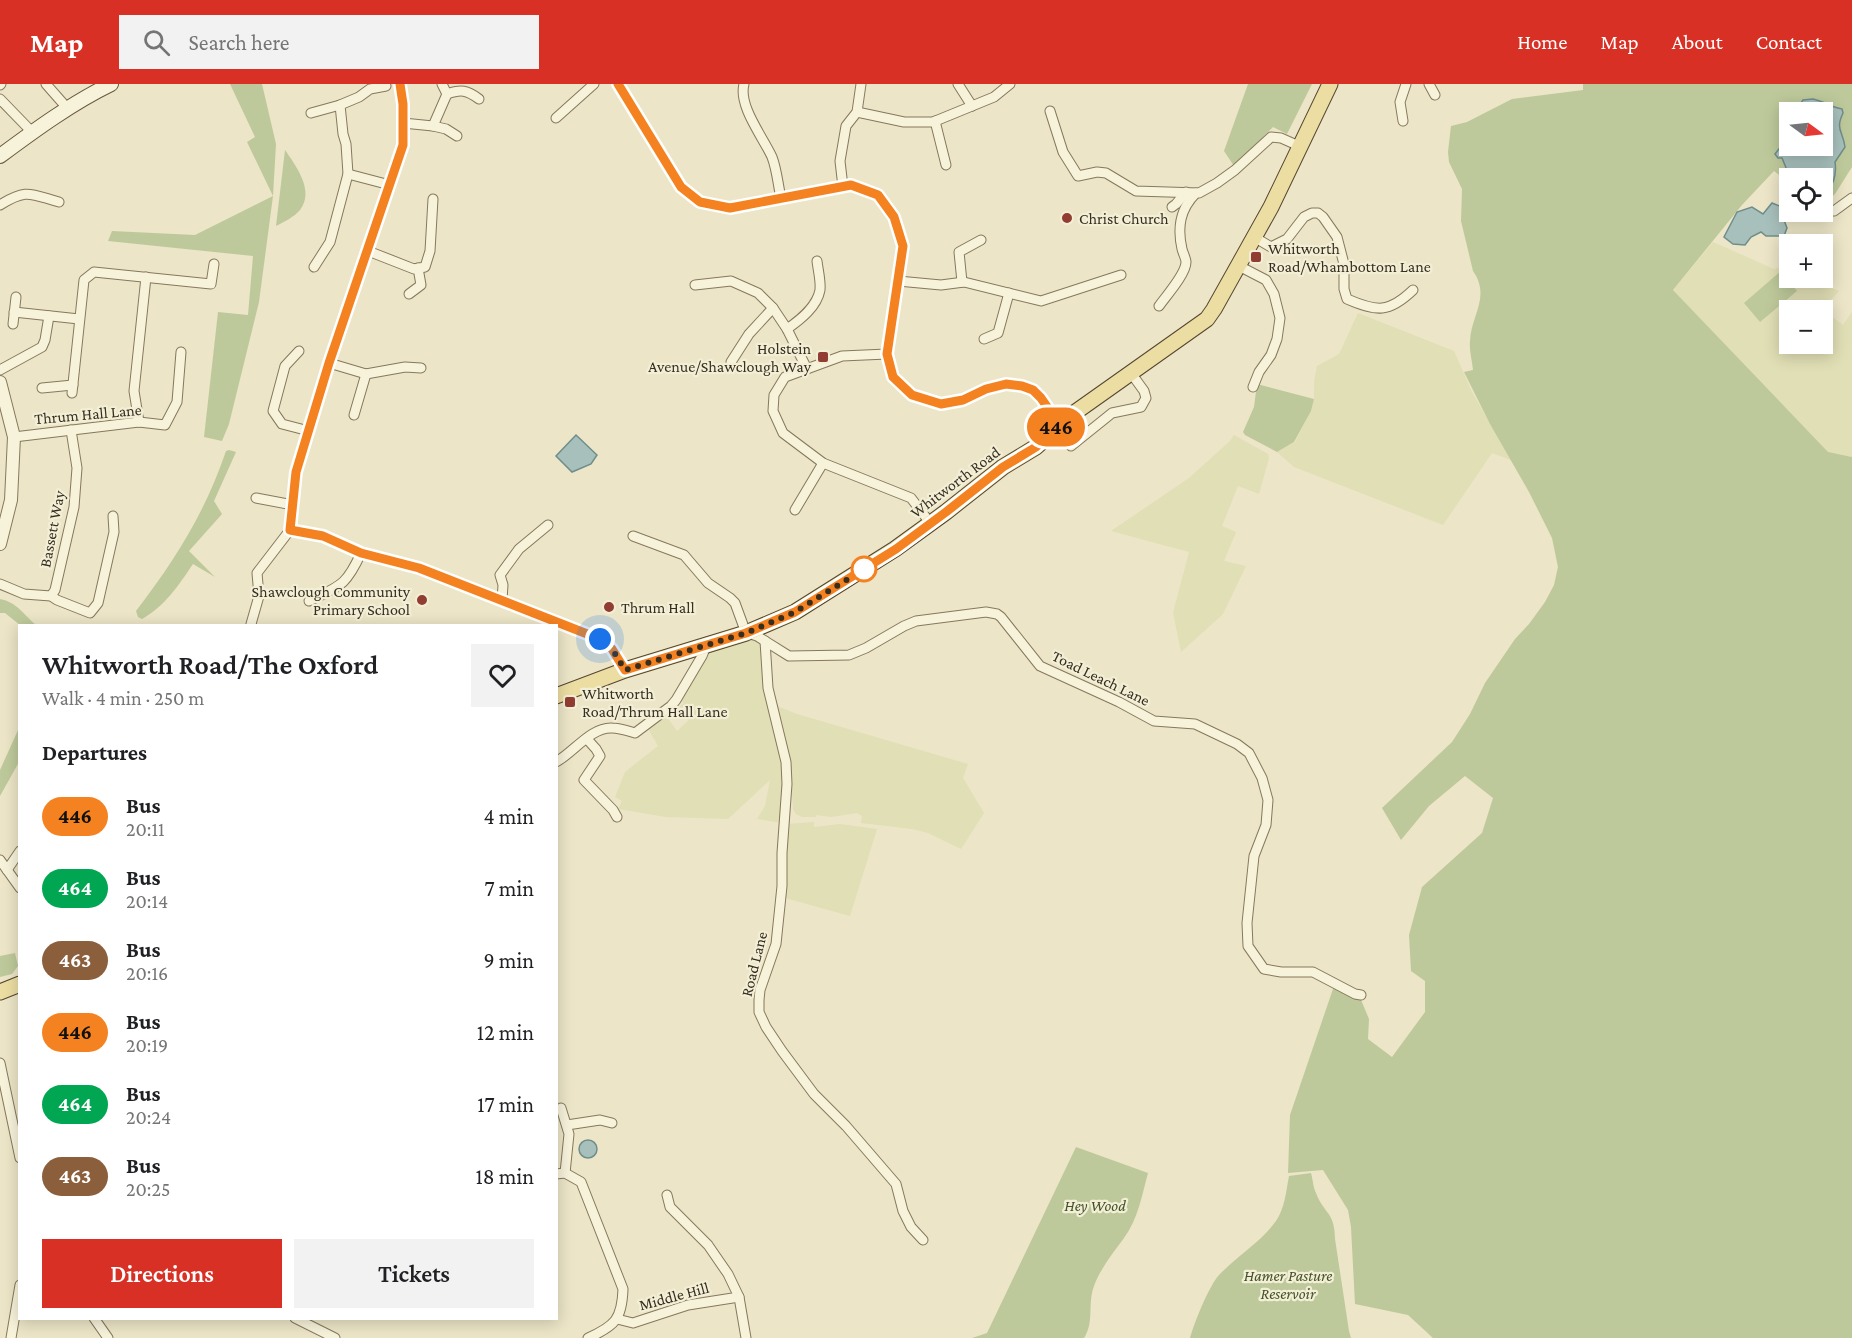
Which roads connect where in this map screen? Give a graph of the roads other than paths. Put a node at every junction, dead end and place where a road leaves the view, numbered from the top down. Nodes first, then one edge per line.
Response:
1 (46, 84) edge
2 (400, 84) edge
3 (442, 84) edge
4 (594, 84) edge
5 (618, 84) edge
6 (744, 84) edge
7 (861, 84) edge
8 (958, 84) edge
9 (1010, 84) edge
10 (1330, 84) edge
11 (1406, 84) edge
12 (1429, 84) edge
13 (102, 86) edge
14 (386, 86) dead end
15 (447, 94) junction
16 (1435, 95) dead end
17 (0, 99) edge
18 (479, 99) dead end
19 (340, 105) junction
20 (972, 106) junction
21 (68, 109) junction
22 (1050, 111) dead end
23 (857, 112) junction
24 (311, 114) dead end
25 (556, 118) dead end
26 (934, 122) junction
27 (1403, 122) dead end
28 (403, 123) junction
29 (433, 126) junction
30 (32, 132) junction
31 (457, 136) dead end
32 (1299, 147) junction
33 (0, 156) edge
34 (946, 165) dead end
35 (348, 174) junction
36 (390, 185) junction
37 (843, 187) junction
38 (1191, 193) junction
39 (781, 198) junction
40 (1852, 198) edge
41 (433, 199) dead end
42 (59, 202) dead end
43 (0, 205) edge
44 (1172, 207) dead end
45 (1834, 211) dead end
46 (1254, 237) junction
47 (981, 240) dead end
48 (368, 251) junction
49 (817, 261) dead end
50 (214, 264) dead end
51 (1239, 266) junction
52 (314, 267) dead end
53 (418, 268) junction
54 (1121, 275) dead end
55 (146, 277) junction
56 (898, 281) junction
57 (962, 282) junction
58 (695, 285) dead end
59 (1413, 290) dead end
60 (1009, 293) junction
61 (409, 294) dead end
62 (16, 297) dead end
63 (1159, 306) dead end
64 (773, 308) junction
65 (14, 312) junction
66 (49, 316) junction
67 (79, 319) junction
68 (13, 324) dead end
69 (787, 328) junction
70 (984, 339) dead end
71 (299, 351) dead end
72 (181, 352) dead end
73 (887, 354) junction
74 (731, 362) dead end
75 (329, 363) junction
76 (421, 369) dead end
77 (807, 369) junction
78 (0, 370) edge
79 (1131, 373) junction
80 (366, 374) junction
81 (0, 382) edge
82 (1253, 387) dead end
83 (42, 388) dead end
84 (354, 415) dead end
85 (139, 422) junction
86 (1059, 424) junction
87 (71, 430) junction
88 (309, 432) junction
89 (14, 437) junction
90 (1071, 446) dead end
91 (823, 463) junction
92 (256, 498) dead end
93 (293, 505) junction
94 (796, 510) dead end
95 (113, 516) dead end
96 (931, 524) junction
97 (549, 525) dead end
98 (290, 530) junction
99 (633, 536) dead end
100 (0, 544) edge
101 (361, 553) junction
102 (0, 584) edge
103 (51, 596) junction
104 (502, 600) junction
105 (309, 601) dead end
106 (251, 624) edge
107 (746, 633) junction
108 (765, 641) junction
109 (706, 646) junction
110 (625, 670) junction
111 (558, 695) edge
112 (587, 739) junction
113 (558, 761) edge
114 (617, 817) dead end
115 (18, 854) edge
116 (0, 860) edge
117 (7, 870) junction
118 (18, 885) edge
119 (18, 985) edge
120 (0, 992) edge
121 (1361, 995) dead end
122 (0, 1063) edge
123 (561, 1108) dead end
124 (612, 1123) dead end
125 (567, 1125) junction
126 (18, 1148) edge
127 (561, 1174) edge
128 (667, 1195) dead end
129 (923, 1240) dead end
130 (18, 1294) edge
131 (739, 1297) junction
132 (617, 1319) junction
133 (95, 1320) edge
134 (299, 1320) edge
135 (11, 1338) edge
136 (108, 1338) edge
137 (334, 1338) edge
138 (588, 1338) edge
139 (746, 1338) edge

1 - 21 street
2 - 28 street
3 - 15 street
4 - 25 street
5 - 39 street
6 - 39 street
7 - 23 street
8 - 20 street
9 - 20 street
10 - 32 main road, Whitworth Road
11 - 27 street
12 - 16 street
13 - 21 main road
14 - 19 street
15 - 18 street
15 - 29 street
17 - 30 street
19 - 24 street
19 - 35 street
20 - 26 street
21 - 30 main road
22 - 38 street
23 - 26 street
23 - 37 street
26 - 34 street
28 - 29 street
28 - 36 street
29 - 31 street
30 - 33 main road
32 - 38 street
32 - 46 main road, Whitworth Road
35 - 36 street
35 - 52 street
36 - 48 street
37 - 39 street
37 - 56 street
38 - 44 street
38 - 63 street
40 - 45 street
41 - 53 street
42 - 43 street
46 - 51 main road, Whitworth Road
46 - 59 street
47 - 57 street
48 - 53 street
48 - 75 street
49 - 69 street
50 - 55 street
51 - 79 main road, Whitworth Road
51 - 82 street
53 - 61 street
54 - 60 street
55 - 67 street
55 - 85 street
56 - 57 street
56 - 73 street
57 - 60 street
58 - 64 street
60 - 70 street
62 - 65 street
64 - 69 street
64 - 74 street
65 - 66 street
65 - 68 street
66 - 67 street
66 - 78 street
67 - 83 street
69 - 77 street
71 - 88 street
72 - 85 street, Thrum Hall Lane
73 - 77 street
73 - 86 street
75 - 80 street
75 - 88 street
76 - 80 street
77 - 91 street
79 - 86 main road, Whitworth Road
79 - 90 street
80 - 84 street
81 - 89 street
85 - 87 street, Thrum Hall Lane
86 - 96 main road, Whitworth Road
87 - 89 street, Thrum Hall Lane
87 - 103 street, Bassett Way
88 - 93 street
89 - 100 street
91 - 94 street
91 - 96 street
92 - 93 street
93 - 98 street
95 - 103 street
96 - 107 main road, Whitworth Road
97 - 104 street
98 - 101 street
98 - 106 street
99 - 107 street
101 - 104 street
101 - 105 street
102 - 103 street
104 - 110 street
107 - 108 street, Toad Leach Lane
107 - 109 main road, Whitworth Road
108 - 121 street, Toad Leach Lane
108 - 129 street, Road Lane
109 - 110 main road, Whitworth Road
109 - 112 street
110 - 111 main road, Whitworth Road
112 - 113 street
112 - 114 street
115 - 117 street
116 - 117 street
117 - 118 street
119 - 120 main road
122 - 126 street
123 - 125 street
124 - 125 street
125 - 127 street
127 - 132 street
128 - 131 street
130 - 135 street
131 - 132 street, Middle Hill
131 - 139 street
132 - 138 street
133 - 136 street
134 - 137 street

